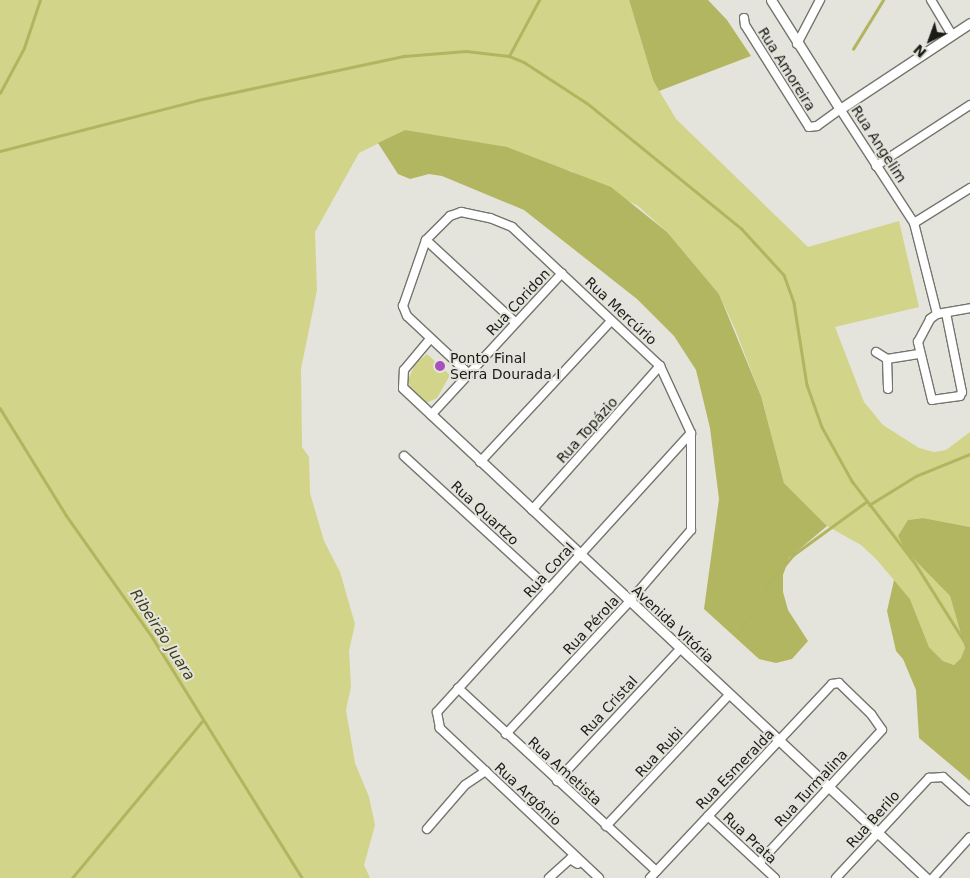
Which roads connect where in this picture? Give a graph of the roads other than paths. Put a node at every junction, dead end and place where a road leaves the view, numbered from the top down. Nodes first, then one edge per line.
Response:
1 (771, 0) edge
2 (820, 0) edge
3 (931, 0) edge
4 (744, 18) dead end
5 (970, 24) edge
6 (952, 35) junction
7 (798, 44) junction
8 (970, 105) edge
9 (840, 109) junction
10 (876, 166) junction
11 (970, 188) edge
12 (914, 223) junction
13 (426, 240) junction
14 (562, 273) junction
15 (970, 308) edge
16 (946, 313) junction
17 (937, 314) junction
18 (611, 321) junction
19 (516, 322) junction
20 (430, 339) junction
21 (876, 352) dead end
22 (919, 354) junction
23 (887, 359) junction
24 (660, 366) junction
25 (468, 374) junction
26 (403, 388) joint
27 (888, 389) dead end
28 (431, 415) junction
29 (691, 433) junction
30 (404, 456) dead end
31 (480, 462) junction
32 (532, 510) junction
33 (692, 530) joint
34 (580, 555) junction
35 (548, 589) junction
36 (630, 601) junction
37 (680, 649) junction
38 (832, 684) joint
39 (458, 688) junction
40 (729, 695) junction
41 (440, 728) joint
42 (506, 734) junction
43 (779, 742) junction
44 (486, 771) junction
45 (557, 781) junction
46 (828, 787) junction
47 (970, 801) edge
48 (708, 816) junction
49 (606, 826) junction
50 (427, 829) dead end
51 (878, 834) junction
52 (970, 837) edge
53 (759, 863) junction
54 (656, 871) junction
55 (549, 878) edge
56 (599, 878) edge
57 (650, 878) edge
58 (775, 878) edge
59 (836, 878) edge
60 (926, 878) edge
61 (933, 878) edge

1 - 7 street, Rua Angelim
2 - 7 street
3 - 6 street
4 - 9 street, Rua Amoreira
5 - 6 street
6 - 9 street
7 - 9 street, Rua Angelim
8 - 10 street
9 - 10 street, Rua Angelim
10 - 12 street, Rua Angelim
11 - 12 street
12 - 17 street, Rua Angelim
13 - 14 street, Rua Mercúrio
13 - 19 street
13 - 20 street
14 - 18 street, Rua Mercúrio
14 - 19 street, Rua Coridon
15 - 16 street
16 - 17 street
16 - 22 street
17 - 22 street
18 - 24 street, Rua Mercúrio
18 - 31 street
19 - 25 street, Rua Coridon
20 - 25 street
20 - 26 street
21 - 23 street
22 - 23 street
23 - 27 street
24 - 29 street, Rua Mercúrio
24 - 32 street, Rua Topázio
25 - 28 street, Rua Coridon
26 - 28 street, Avenida Vitória
28 - 31 street, Avenida Vitória
29 - 33 street, Rua Mercúrio
29 - 34 street, Rua Coral
30 - 35 street, Rua Quartzo
31 - 32 street, Avenida Vitória
32 - 34 street, Avenida Vitória
33 - 36 street, Rua Pérola
34 - 35 street, Rua Coral
34 - 36 street, Avenida Vitória
35 - 39 street, Rua Coral
36 - 37 street, Avenida Vitória
36 - 42 street, Rua Pérola
37 - 40 street, Avenida Vitória
37 - 45 street, Rua Cristal
38 - 43 street, Rua Esmeralda
38 - 46 street, Rua Turmalina
39 - 41 street, Rua Coral
39 - 42 street, Rua Ametista
40 - 43 street, Avenida Vitória
40 - 49 street, Rua Rubi
41 - 44 street, Rua Argônio
42 - 45 street, Rua Ametista
43 - 46 street, Avenida Vitória
43 - 48 street, Rua Esmeralda
44 - 50 street
44 - 56 street, Rua Argônio
45 - 49 street, Rua Ametista
46 - 51 street, Avenida Vitória
46 - 53 street, Rua Turmalina
47 - 51 street, Rua Berilo
48 - 53 street, Rua Prata
48 - 54 street, Rua Esmeralda
49 - 54 street, Rua Ametista
51 - 59 street, Rua Berilo
51 - 60 street, Avenida Vitória
52 - 61 street
53 - 58 street, Rua Prata
54 - 57 street
55 - 56 street

